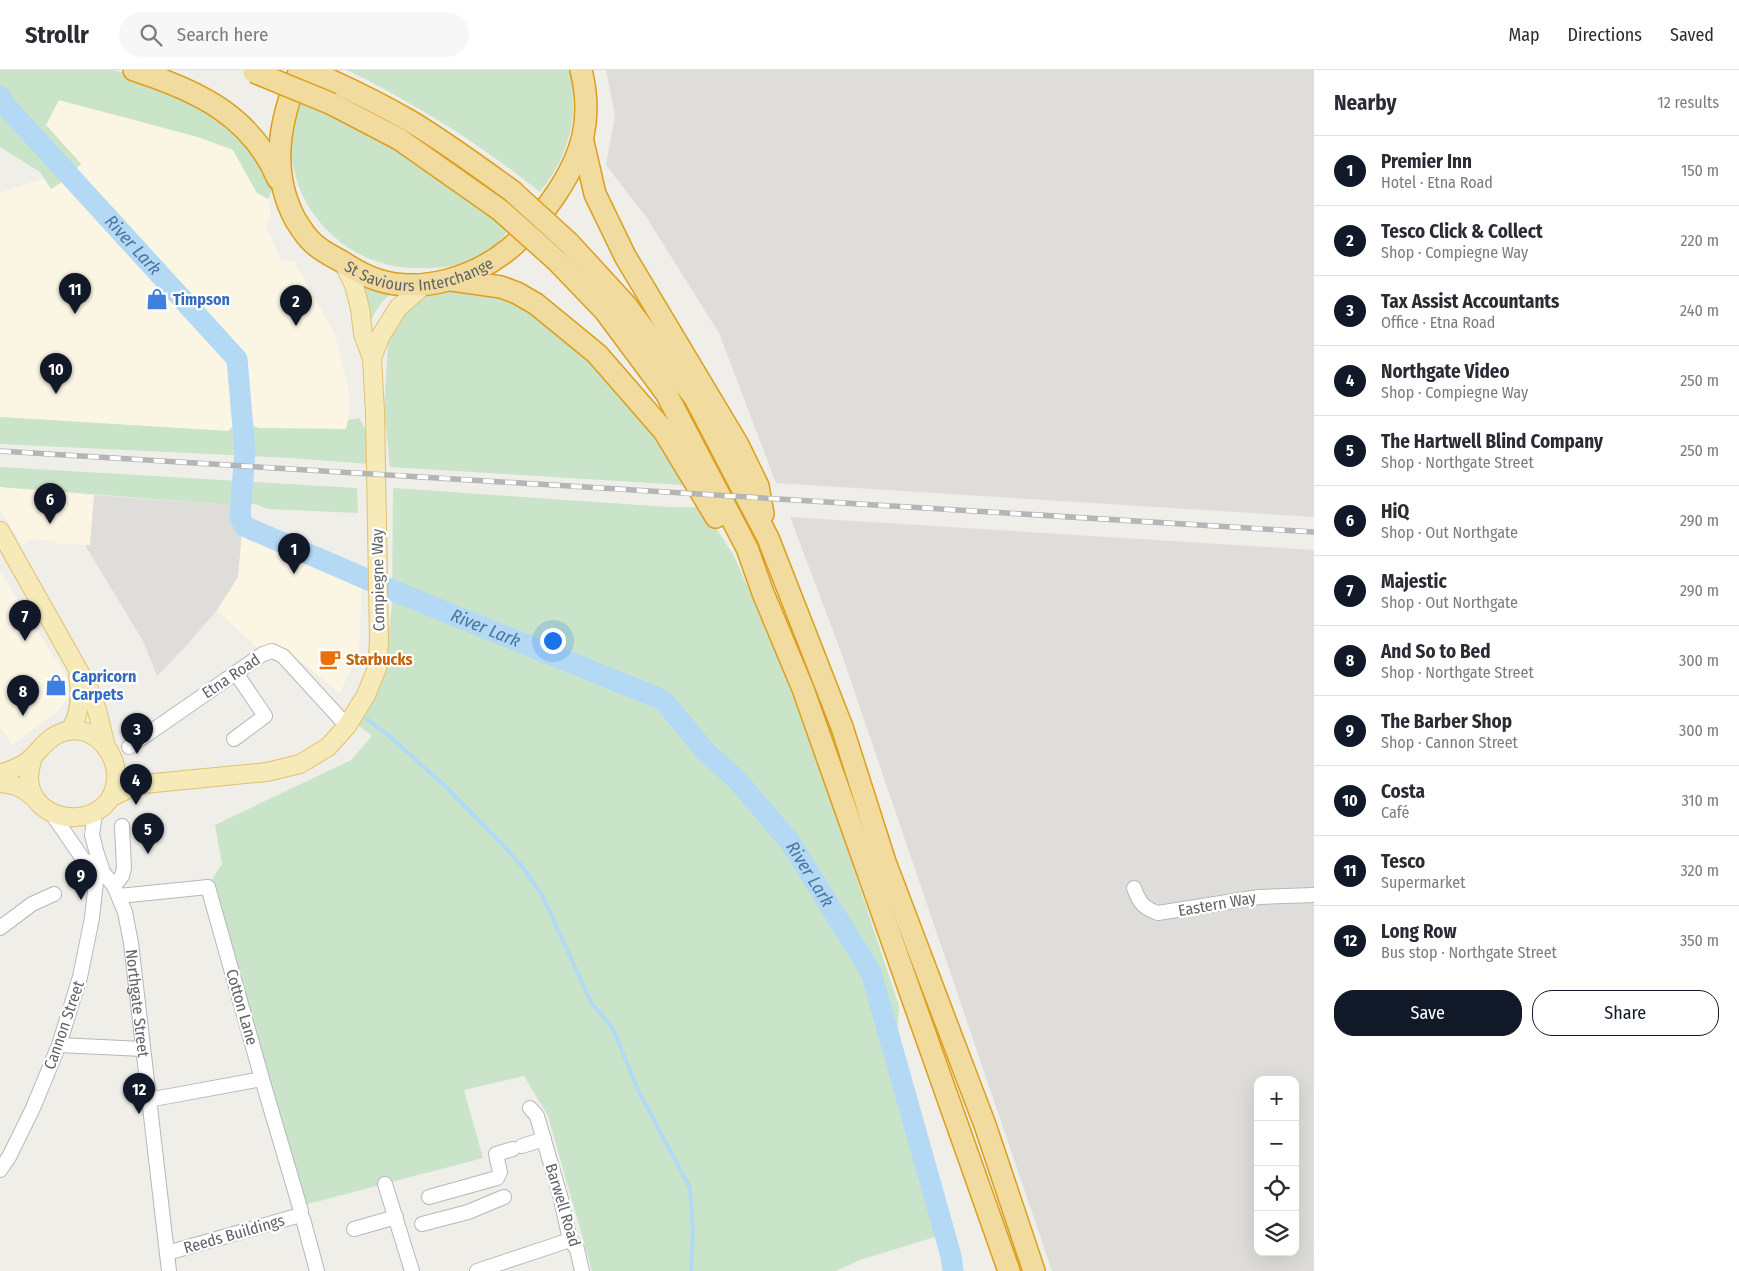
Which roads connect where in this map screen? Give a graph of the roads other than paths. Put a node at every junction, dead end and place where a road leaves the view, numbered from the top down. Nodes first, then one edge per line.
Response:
1 (134, 70) edge
2 (300, 70) edge
3 (307, 70) edge
4 (581, 70) edge
5 (252, 71) edge
6 (337, 95) junction
7 (583, 142) junction
8 (284, 193) junction
9 (342, 262) junction
10 (450, 279) junction
11 (425, 284) junction
12 (372, 358) junction
13 (0, 531) edge
14 (768, 538) junction
15 (763, 593) junction
16 (77, 670) junction
17 (236, 673) junction
18 (347, 726) junction
19 (68, 731) junction
20 (234, 739) dead end
21 (128, 747) dead end
22 (110, 753) junction
23 (33, 756) junction
24 (0, 774) edge
25 (0, 783) edge
26 (144, 784) junction
27 (110, 798) junction
28 (44, 806) junction
29 (95, 813) junction
30 (122, 826) dead end
31 (103, 872) junction
32 (1134, 888) dead end
33 (116, 891) junction
34 (54, 894) dead end
35 (1314, 895) edge
36 (0, 928) edge
37 (59, 1045) junction
38 (143, 1049) junction
39 (262, 1079) junction
40 (148, 1100) junction
41 (530, 1108) dead end
42 (544, 1140) junction
43 (5, 1154) edge
44 (0, 1170) edge
45 (385, 1184) dead end
46 (429, 1197) dead end
47 (504, 1197) dead end
48 (302, 1217) junction
49 (408, 1225) junction
50 (354, 1229) dead end
51 (570, 1240) junction
52 (167, 1253) junction
53 (169, 1271) edge
54 (318, 1271) edge
55 (412, 1271) edge
56 (477, 1271) edge
57 (582, 1271) edge
58 (1009, 1271) edge
59 (1034, 1271) edge

1 - 8 highway
2 - 8 highway, St Saviours Interchange
3 - 6 highway
4 - 7 highway, St Saviours Interchange
5 - 6 highway, bridge
6 - 14 highway, bridge
6 - 15 highway, bridge
7 - 10 highway, St Saviours Interchange
7 - 14 highway
8 - 9 highway, St Saviours Interchange
9 - 11 highway, St Saviours Interchange
9 - 12 main road, Compiegne Way
10 - 11 highway, St Saviours Interchange
10 - 15 highway
11 - 12 main road, Compiegne Way
12 - 18 main road, Compiegne Way
13 - 16 main road
14 - 59 highway
15 - 58 highway
16 - 19 main road
16 - 22 main road
17 - 18 street, Etna Road
17 - 20 street
17 - 21 street, Etna Road
18 - 26 main road, Compiegne Way
19 - 22 main road
19 - 23 main road
22 - 26 main road
22 - 27 main road
23 - 24 main road
23 - 28 main road
25 - 28 main road
26 - 27 main road, Compiegne Way
27 - 29 main road
28 - 29 main road
28 - 31 street, Northgate Street
29 - 31 street, Northgate Street
30 - 33 street
31 - 33 street, Northgate Street
31 - 37 street, Cannon Street
32 - 35 street, Eastern Way
33 - 38 street, Northgate Street
33 - 39 street, Cotton Lane
34 - 36 street
37 - 38 street
37 - 43 street, Cannon Street
38 - 40 street, Northgate Street
39 - 40 street
39 - 48 street, Cotton Lane
40 - 52 street, Northgate Street
41 - 42 street, Barwell Road
42 - 46 street
42 - 51 street, Barwell Road
43 - 44 street, Cannon Street
45 - 49 street
47 - 49 street
48 - 52 street, Reeds Buildings
48 - 54 street, Cotton Lane
49 - 50 street
49 - 55 street
51 - 56 street
51 - 57 street, Barwell Road
52 - 53 street, Northgate Street

